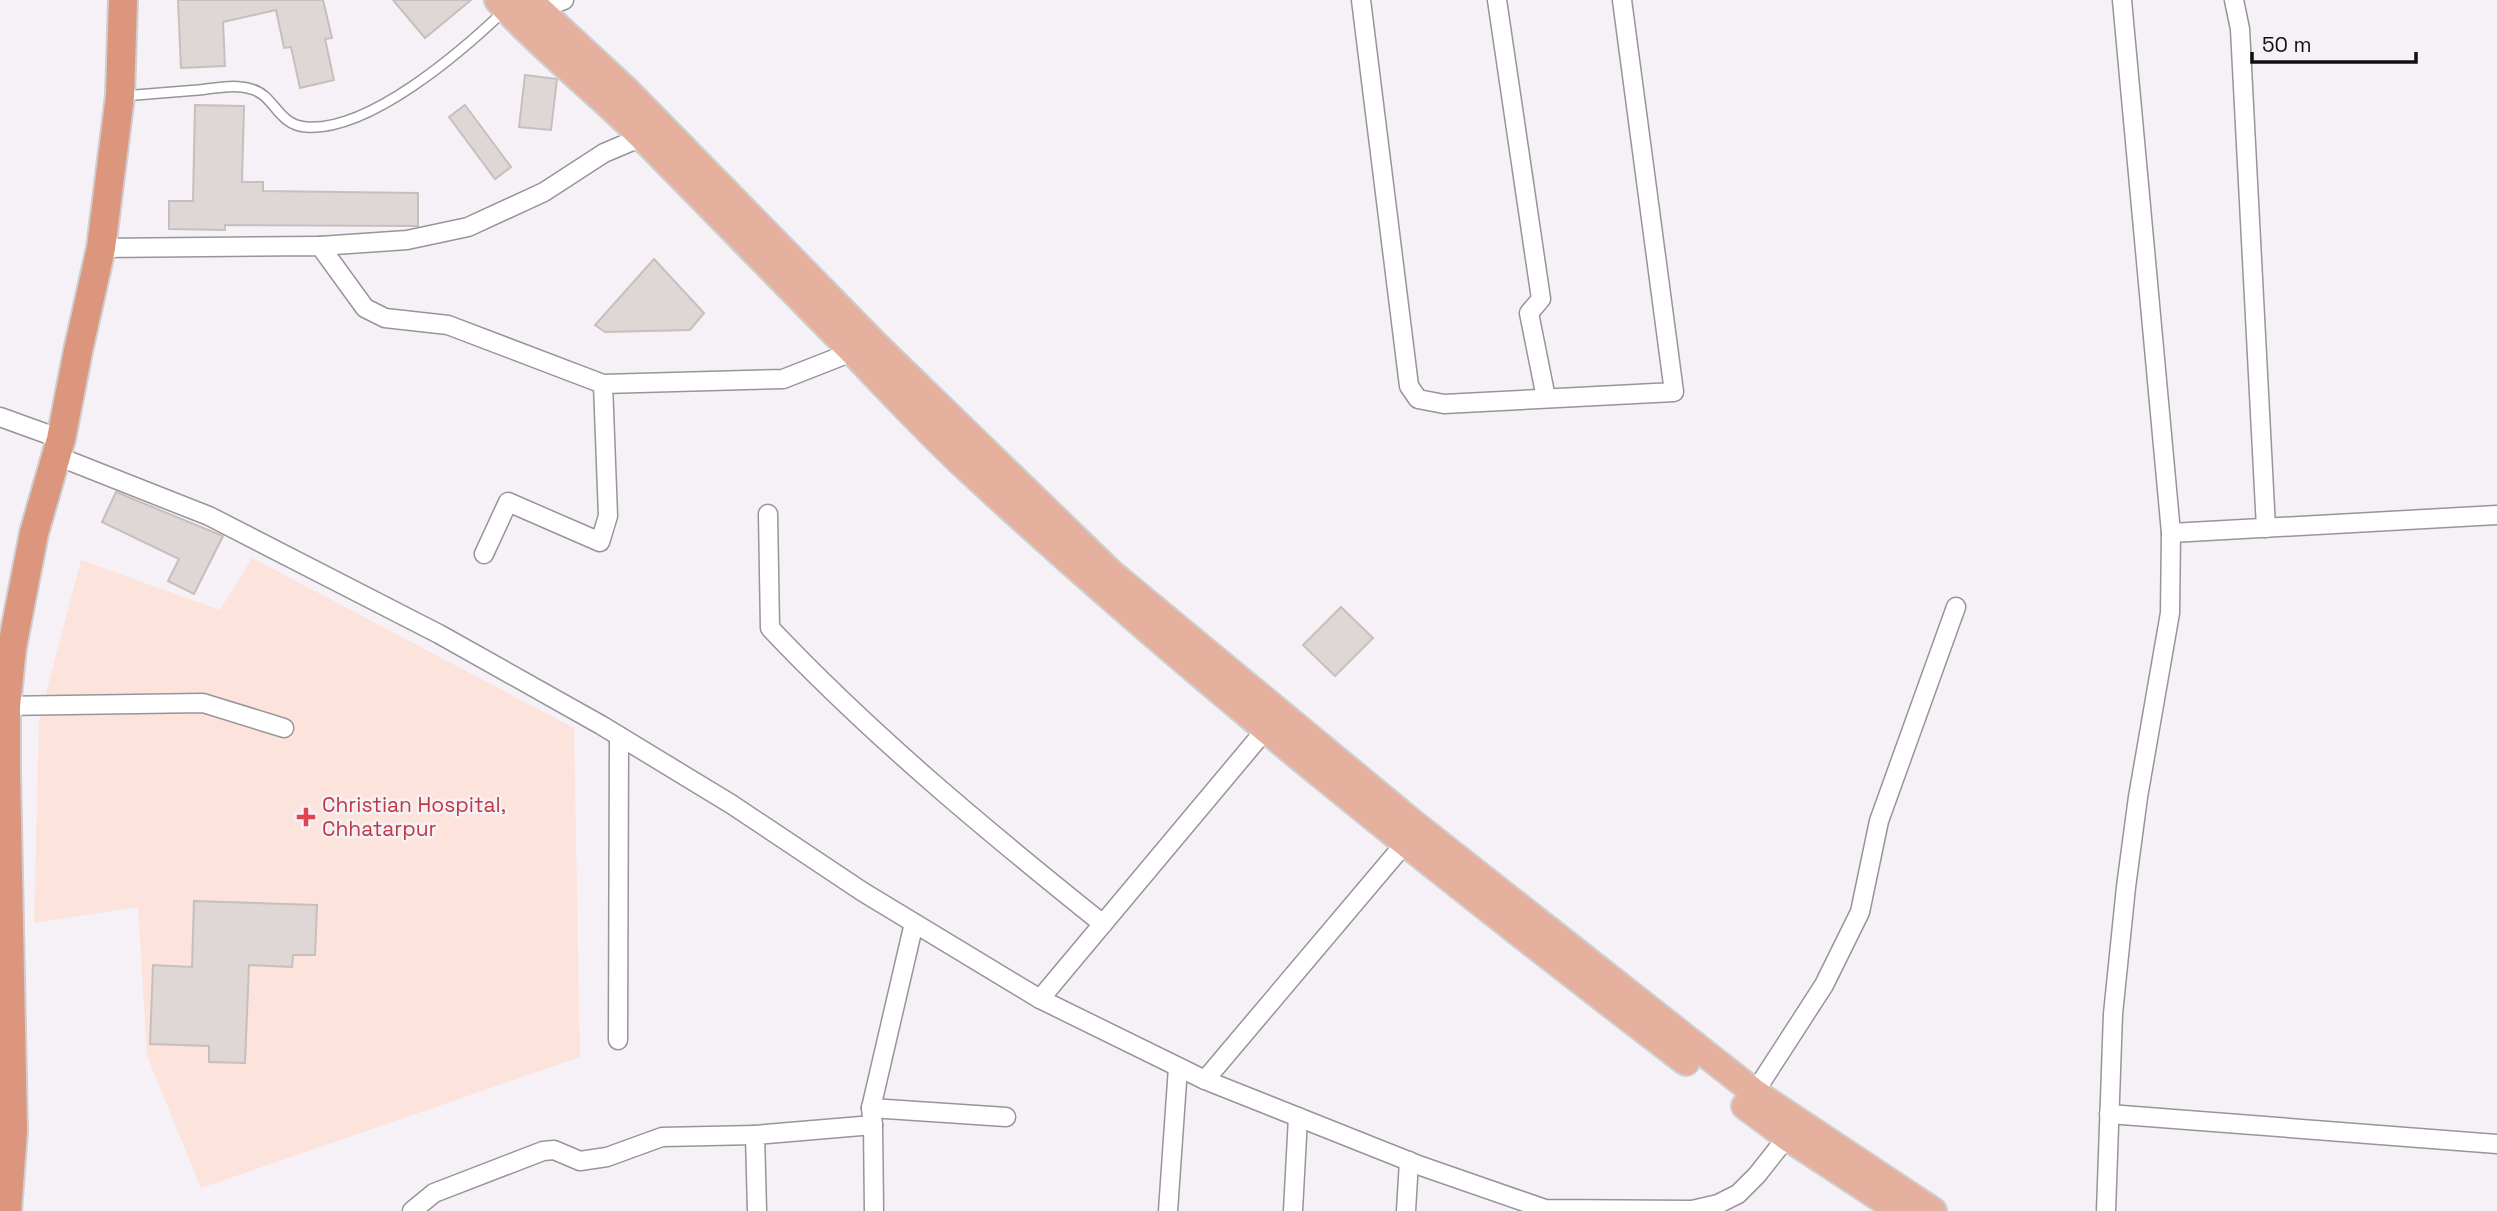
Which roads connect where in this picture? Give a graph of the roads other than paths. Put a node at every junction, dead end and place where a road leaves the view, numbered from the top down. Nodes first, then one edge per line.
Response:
1 (123, 0) edge
2 (564, 0) edge
3 (1361, 0) edge
4 (1497, 0) edge
5 (1622, 0) edge
6 (2122, 0) edge
7 (2234, 0) edge
8 (519, 9) edge
9 (120, 96) junction
10 (642, 137) junction
11 (320, 247) junction
12 (101, 248) junction
13 (852, 352) junction
14 (603, 384) junction
15 (1546, 398) junction
16 (0, 417) edge
17 (59, 448) junction
18 (768, 514) dead end
19 (2497, 515) edge
20 (2266, 527) junction
21 (2171, 533) junction
22 (484, 554) dead end
23 (1956, 607) dead end
24 (3, 706) edge
25 (284, 728) dead end
26 (1266, 729) junction
27 (620, 736) junction
28 (1406, 842) junction
29 (914, 923) junction
30 (1103, 924) junction
31 (5, 952) edge
32 (1040, 999) junction
33 (618, 1040) dead end
34 (1178, 1067) junction
35 (1205, 1080) junction
36 (1750, 1099) junction
37 (2109, 1114) junction
38 (872, 1117) junction
39 (1006, 1117) dead end
40 (1298, 1117) junction
41 (755, 1135) junction
42 (1787, 1137) junction
43 (2497, 1144) edge
44 (1409, 1161) junction
45 (1882, 1207) edge
46 (1544, 1210) edge
47 (7, 1211) edge
48 (412, 1211) edge
49 (757, 1211) edge
50 (874, 1211) edge
51 (1168, 1211) edge
52 (1293, 1211) edge
53 (1406, 1211) edge
54 (1933, 1211) edge
55 (2106, 1211) edge

1 - 9 highway
2 - 8 street
3 - 15 street
4 - 15 street
5 - 15 street
6 - 21 street
7 - 20 street
8 - 9 lane
8 - 10 main road
8 - 36 main road
9 - 12 highway
10 - 11 street
10 - 13 main road
11 - 12 street
11 - 14 street
12 - 17 highway
13 - 14 street
13 - 26 main road
14 - 22 street
16 - 17 street
17 - 24 highway
17 - 27 street
18 - 30 street
19 - 20 street
20 - 21 street
21 - 37 street
23 - 36 street
24 - 25 street
24 - 31 highway
26 - 28 main road
26 - 30 street
27 - 29 street
27 - 33 street
28 - 35 street
28 - 36 main road
29 - 32 street
29 - 38 street
30 - 32 street
31 - 47 highway
32 - 34 street
34 - 35 street
34 - 51 street
35 - 40 street
36 - 42 main road
36 - 54 main road
37 - 43 street
37 - 55 street
38 - 39 street
38 - 41 street
38 - 50 street
40 - 44 street
40 - 52 street
41 - 48 street
41 - 49 street
42 - 45 main road
42 - 46 street
44 - 46 street
44 - 53 street

